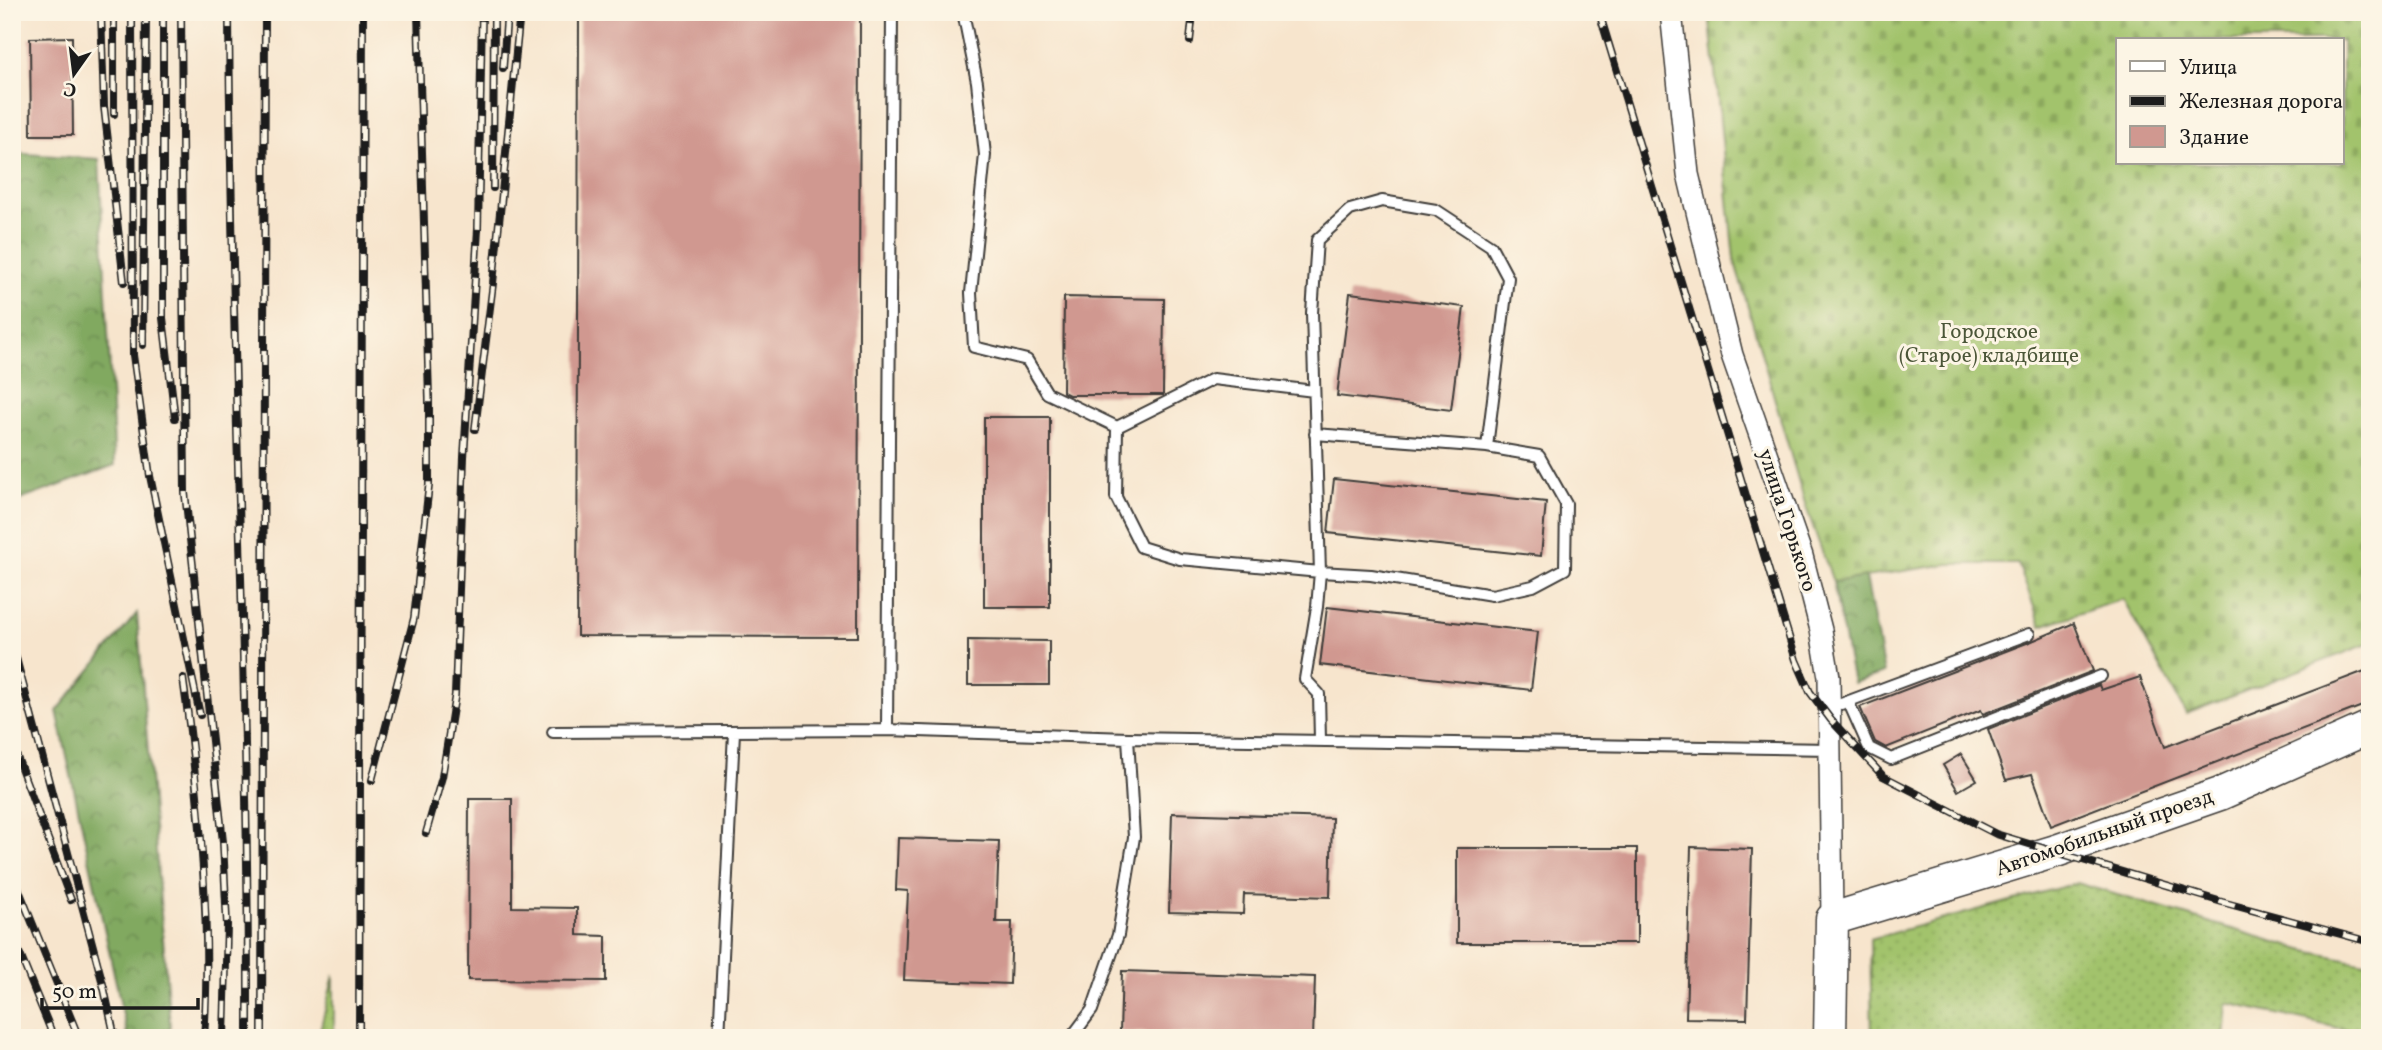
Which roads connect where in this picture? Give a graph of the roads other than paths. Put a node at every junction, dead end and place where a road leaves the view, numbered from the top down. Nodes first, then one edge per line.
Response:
1 (892, 12) edge
2 (963, 12) edge
3 (1671, 12) edge
4 (1314, 391) junction
5 (1117, 427) junction
6 (1315, 433) junction
7 (1487, 447) junction
8 (1320, 572) junction
9 (2029, 634) dead end
10 (2101, 676) dead end
11 (1839, 704) junction
12 (2370, 727) edge
13 (887, 730) junction
14 (553, 732) dead end
15 (734, 732) junction
16 (1128, 738) junction
17 (1320, 740) junction
18 (1831, 748) junction
19 (1832, 919) junction
20 (719, 1038) edge
21 (1071, 1038) edge
22 (1830, 1038) edge

1 - 13 lane
2 - 5 lane
3 - 11 street, улица Горького
4 - 5 lane
4 - 6 lane
4 - 7 lane
5 - 8 lane
6 - 7 lane
6 - 8 lane
7 - 8 lane
8 - 17 lane
9 - 11 lane
10 - 11 lane
11 - 18 street, улица Горького
12 - 19 main road, Автомобильный проезд
13 - 15 lane
13 - 16 lane
14 - 15 lane
15 - 20 lane
16 - 17 lane
16 - 21 lane
17 - 18 lane
18 - 19 street, улица Горького
19 - 22 main road, улица Горького

